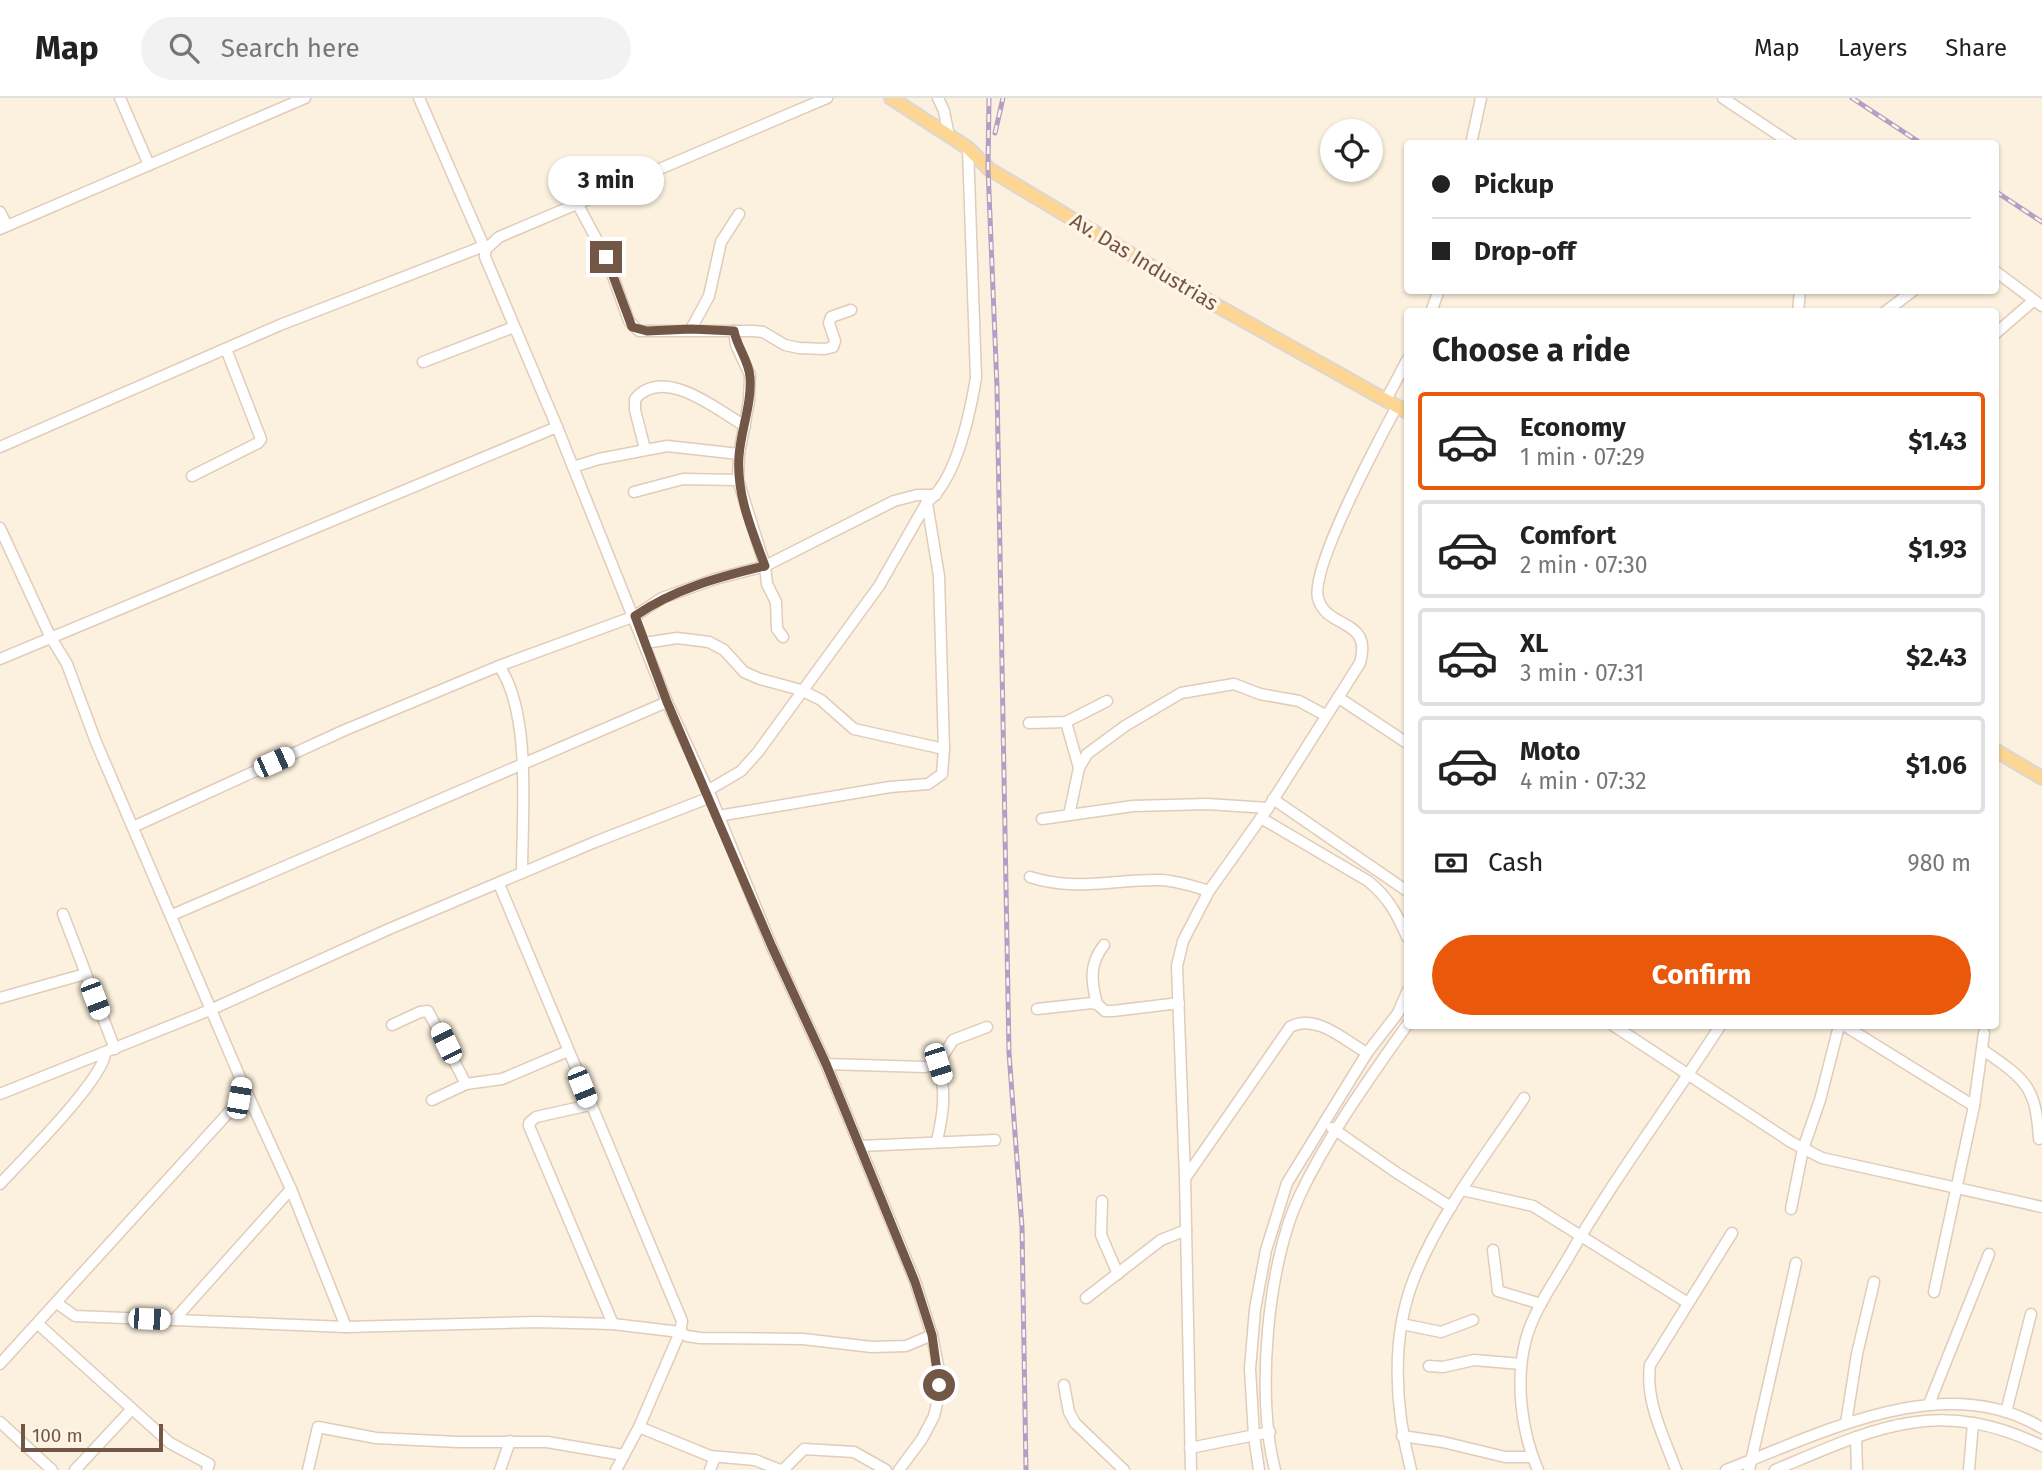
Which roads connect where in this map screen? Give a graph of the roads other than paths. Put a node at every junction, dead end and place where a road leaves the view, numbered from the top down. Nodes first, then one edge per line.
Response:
1 (120, 98) edge
2 (305, 98) edge
3 (419, 98) edge
4 (827, 98) edge
5 (891, 98) edge
6 (938, 98) edge
7 (1481, 98) edge
8 (1723, 98) edge
9 (949, 136) junction
10 (1472, 140) edge
11 (1786, 140) edge
12 (968, 148) junction
13 (149, 165) junction
14 (577, 203) junction
15 (0, 212) edge
16 (739, 214) dead end
17 (3, 228) edge
18 (484, 248) junction
19 (1999, 274) edge
20 (1909, 294) edge
21 (2037, 304) edge
22 (1890, 308) edge
23 (851, 310) dead end
24 (514, 327) junction
25 (691, 329) junction
26 (734, 331) junction
27 (1999, 331) edge
28 (226, 349) junction
29 (424, 362) dead end
30 (1404, 374) edge
31 (1397, 406) edge
32 (745, 426) junction
33 (557, 427) junction
34 (0, 447) edge
35 (645, 449) junction
36 (739, 454) junction
37 (573, 467) junction
38 (192, 476) dead end
39 (738, 480) junction
40 (634, 492) dead end
41 (932, 499) junction
42 (0, 528) edge
43 (765, 566) junction
44 (635, 616) junction
45 (50, 636) junction
46 (782, 637) dead end
47 (645, 643) junction
48 (0, 659) edge
49 (499, 666) junction
50 (801, 690) junction
51 (1339, 698) junction
52 (1107, 701) dead end
53 (667, 702) junction
54 (1325, 715) junction
55 (1066, 722) junction
56 (1029, 723) dead end
57 (1404, 741) edge
58 (944, 749) junction
59 (1999, 752) edge
60 (523, 763) junction
61 (1079, 768) junction
62 (2042, 778) edge
63 (709, 794) junction
64 (1271, 803) junction
65 (1069, 815) junction
66 (718, 816) junction
67 (1261, 818) junction
68 (1042, 819) dead end
69 (133, 827) junction
70 (1337, 843) junction
71 (1329, 858) junction
72 (522, 873) junction
73 (1030, 877) dead end
74 (499, 884) junction
75 (1404, 890) edge
76 (1209, 891) junction
77 (64, 914) dead end
78 (172, 915) junction
79 (1404, 930) edge
80 (1104, 946) dead end
81 (85, 974) junction
82 (0, 998) edge
83 (1404, 999) edge
84 (1179, 1003) junction
85 (1097, 1004) junction
86 (1037, 1009) dead end
87 (210, 1010) junction
88 (1398, 1013) junction
89 (1404, 1020) edge
90 (392, 1025) dead end
91 (987, 1027) dead end
92 (1404, 1027) edge
93 (1619, 1029) edge
94 (1718, 1029) edge
95 (1838, 1029) edge
96 (1850, 1029) edge
97 (1984, 1033) dead end
98 (1983, 1050) junction
99 (110, 1051) junction
100 (568, 1051) junction
101 (1367, 1053) junction
102 (826, 1064) junction
103 (938, 1064) junction
104 (1689, 1074) junction
105 (242, 1082) junction
106 (466, 1084) junction
107 (0, 1094) edge
108 (1524, 1098) dead end
109 (432, 1100) dead end
110 (590, 1105) junction
111 (1974, 1106) junction
112 (1324, 1122) junction
113 (1337, 1131) junction
114 (2039, 1139) dead end
115 (995, 1140) dead end
116 (937, 1141) junction
117 (860, 1146) junction
118 (1803, 1149) junction
119 (1185, 1177) junction
120 (0, 1184) edge
121 (1956, 1188) junction
122 (290, 1189) junction
123 (1462, 1190) junction
124 (1102, 1201) dead end
125 (1451, 1207) junction
126 (2042, 1207) edge
127 (1791, 1209) dead end
128 (1186, 1230) junction
129 (1732, 1233) dead end
130 (1581, 1236) junction
131 (1493, 1250) dead end
132 (1989, 1254) dead end
133 (1796, 1263) dead end
134 (1118, 1274) junction
135 (1874, 1282) dead end
136 (1934, 1292) dead end
137 (1086, 1298) dead end
138 (1688, 1303) junction
139 (58, 1304) junction
140 (1541, 1304) junction
141 (2031, 1314) dead end
142 (174, 1320) junction
143 (1473, 1320) dead end
144 (38, 1324) junction
145 (613, 1324) junction
146 (1402, 1324) junction
147 (346, 1326) junction
148 (680, 1332) junction
149 (932, 1335) junction
150 (0, 1364) edge
151 (1521, 1364) junction
152 (1429, 1366) dead end
153 (1064, 1385) dead end
154 (1929, 1404) junction
155 (131, 1410) junction
156 (2006, 1412) junction
157 (0, 1422) edge
158 (1846, 1423) junction
159 (1973, 1423) junction
160 (2040, 1424) edge
161 (639, 1427) junction
162 (1270, 1432) junction
163 (1254, 1436) junction
164 (1402, 1436) junction
165 (1856, 1437) junction
166 (510, 1441) junction
167 (2042, 1446) edge
168 (1190, 1448) junction
169 (623, 1455) junction
170 (715, 1457) junction
171 (1750, 1465) edge
172 (1534, 1466) edge
173 (619, 1469) edge
174 (52, 1470) edge
175 (75, 1470) edge
176 (207, 1470) edge
177 (308, 1470) edge
178 (500, 1470) edge
179 (710, 1470) edge
180 (781, 1470) edge
181 (886, 1470) edge
182 (899, 1470) edge
183 (1124, 1470) edge
184 (1191, 1470) edge
185 (1259, 1470) edge
186 (1275, 1470) edge
187 (1411, 1470) edge
188 (1676, 1470) edge
189 (1726, 1470) edge
190 (1775, 1470) edge
191 (1857, 1470) edge
192 (1969, 1470) edge

1 - 13 street
2 - 13 street
3 - 18 street
4 - 14 street
5 - 9 main road, Av. Das Industrias
6 - 9 street
7 - 10 street
8 - 11 street
9 - 12 main road, Av. Das Industrias
12 - 31 main road, Av. Das Industrias
12 - 41 street
13 - 17 street
14 - 18 street
14 - 25 street
15 - 17 street
16 - 25 street
18 - 24 street
18 - 28 street
19 - 21 street
20 - 22 street
21 - 27 street
23 - 26 street
24 - 29 street
24 - 33 street
25 - 26 street
26 - 32 street
28 - 34 street
28 - 38 street
30 - 31 street
31 - 51 street
32 - 35 street
32 - 36 street
33 - 37 street
33 - 45 street
35 - 36 street
35 - 37 street
36 - 39 street
37 - 44 street
39 - 40 street
39 - 43 street
41 - 43 street
41 - 50 street
41 - 58 street
42 - 45 street
43 - 44 street
43 - 46 street
44 - 47 street
44 - 49 street
45 - 48 street
45 - 69 street
47 - 50 street
47 - 53 street
49 - 60 street
49 - 69 street
50 - 58 street
50 - 63 street
51 - 54 street
51 - 57 street
52 - 55 street
53 - 60 street
53 - 63 street
54 - 61 street
54 - 64 street
55 - 56 street
55 - 61 street
58 - 66 street
59 - 62 main road
60 - 72 street
60 - 78 street
61 - 65 street
63 - 66 street
63 - 72 street
64 - 65 street
64 - 67 street
64 - 70 street
65 - 68 street
66 - 102 street
67 - 71 street
67 - 76 street
69 - 78 street
70 - 71 street
70 - 75 street
71 - 79 street
72 - 74 street
73 - 76 street
74 - 87 street
74 - 100 street
76 - 84 street
77 - 81 street
78 - 87 street
80 - 85 street
81 - 82 street
81 - 99 street
83 - 88 street
84 - 85 street
84 - 119 street
85 - 86 street
87 - 99 street
87 - 105 street
88 - 89 street
88 - 101 street
90 - 106 street
91 - 103 street
92 - 113 street
93 - 104 street
94 - 104 street
95 - 118 street
96 - 111 street
97 - 98 street
98 - 111 street
98 - 114 street
99 - 107 street
99 - 120 street
100 - 106 street
100 - 110 street
101 - 112 street
101 - 119 street
102 - 103 street
102 - 117 street
103 - 116 street
104 - 118 street
104 - 130 street
105 - 122 street
105 - 139 street
106 - 109 street
108 - 123 street
110 - 145 street
110 - 148 street
111 - 121 street
112 - 113 street
112 - 163 street
113 - 125 street
113 - 162 street
115 - 116 street
116 - 117 street
117 - 149 street
118 - 121 street
118 - 127 street
119 - 128 street
121 - 126 street
121 - 136 street
122 - 142 street
122 - 147 street
123 - 125 street
123 - 130 street
124 - 134 street
125 - 146 street
128 - 134 street
128 - 168 street
129 - 138 street
130 - 138 street
130 - 140 street
131 - 140 street
132 - 154 street
133 - 171 street
134 - 137 street
135 - 158 street
138 - 188 street
139 - 142 street
139 - 144 street
140 - 151 street
141 - 156 street
142 - 147 street
143 - 146 street
144 - 150 street
144 - 155 street
145 - 147 street
145 - 148 street
146 - 164 street
148 - 149 street
148 - 161 street
149 - 182 street
151 - 152 street
151 - 172 street
153 - 183 street
154 - 156 street
154 - 158 street
155 - 175 street
155 - 176 street
156 - 160 street
157 - 174 street
158 - 171 street
159 - 165 street
159 - 167 street
159 - 192 street
161 - 169 street
161 - 170 street
162 - 163 street
162 - 186 street
163 - 168 street
163 - 185 street
164 - 172 street
164 - 187 street
165 - 190 street
165 - 191 street
166 - 169 street
166 - 177 street
166 - 178 street
168 - 184 street
169 - 173 street
170 - 179 street
170 - 180 street
171 - 189 street
180 - 181 street

